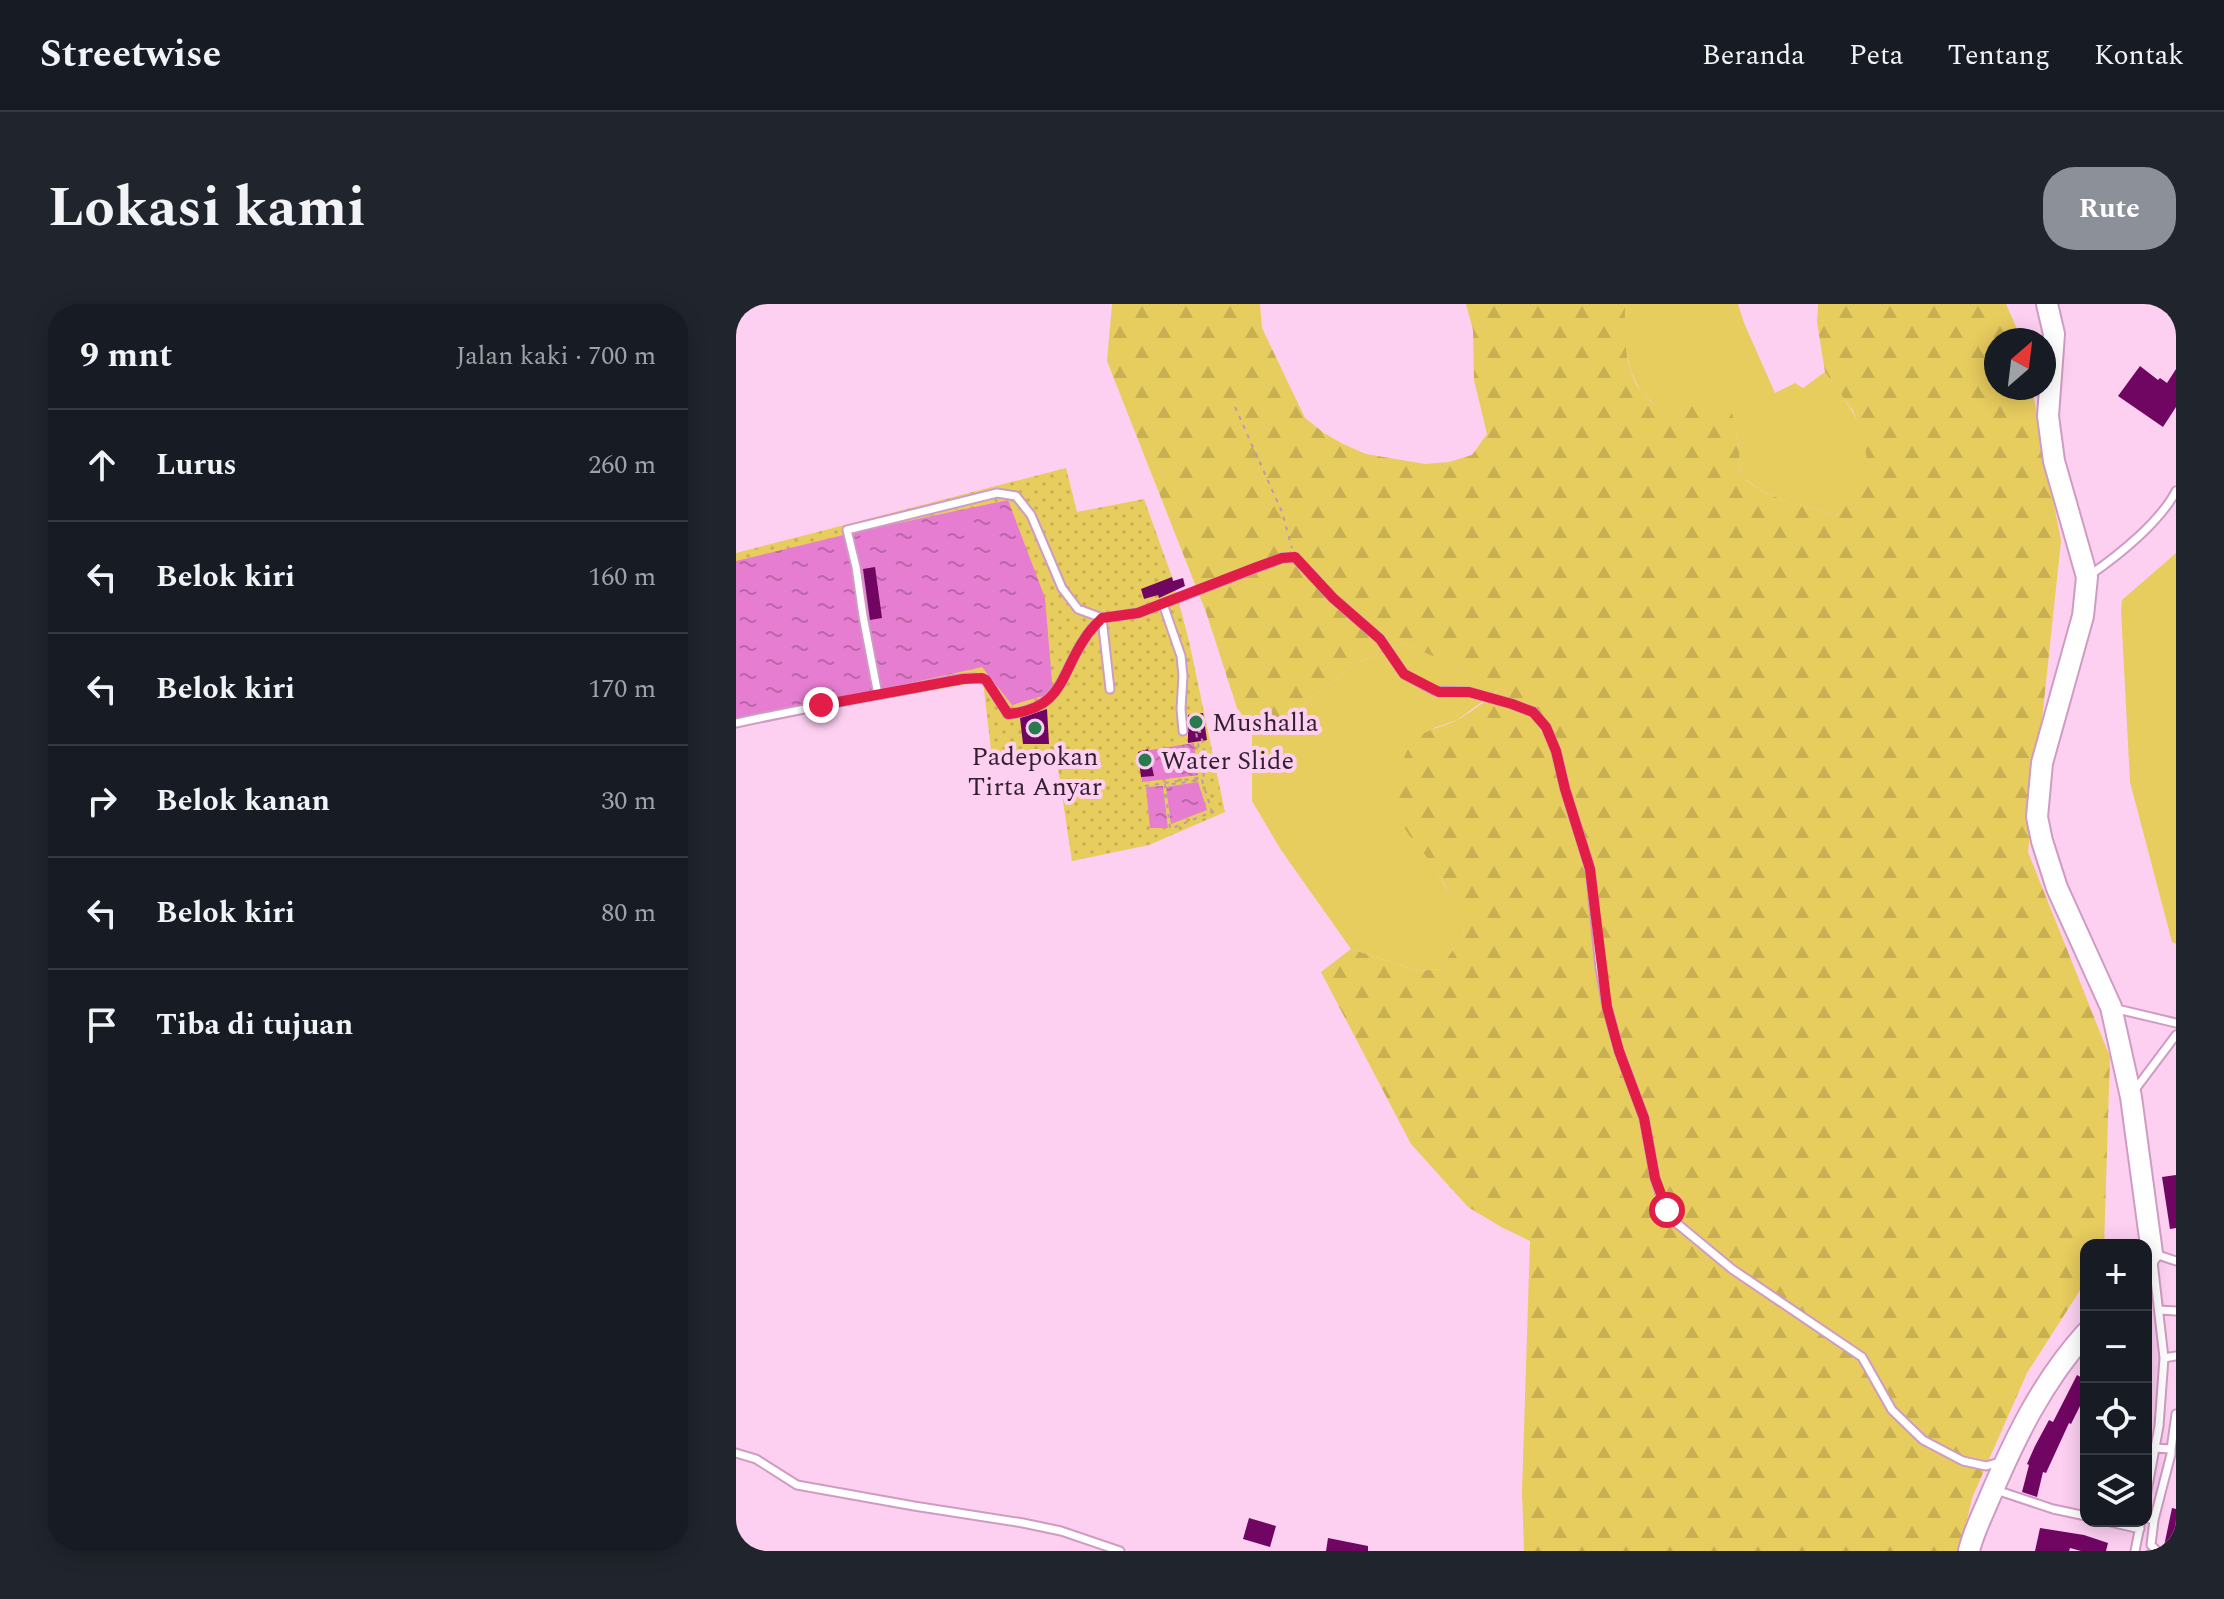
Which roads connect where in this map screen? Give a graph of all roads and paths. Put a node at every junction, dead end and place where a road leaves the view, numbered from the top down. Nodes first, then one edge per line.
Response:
1 (2047, 304) edge
2 (1235, 407) dead end
3 (2176, 491) edge
4 (1295, 557) junction
5 (2087, 577) junction
6 (1163, 604) junction
7 (1102, 618) junction
8 (1110, 689) dead end
9 (877, 694) junction
10 (736, 723) edge
11 (1183, 731) dead end
12 (1207, 763) dead end
13 (1194, 780) junction
14 (1145, 786) dead end
15 (2111, 1007) junction
16 (2176, 1023) edge
17 (2176, 1035) edge
18 (2131, 1097) junction
19 (2147, 1239) edge
20 (2152, 1257) edge
21 (2176, 1261) edge
22 (2152, 1273) edge
23 (2159, 1310) junction
24 (2176, 1311) edge
25 (2080, 1340) edge
26 (2176, 1356) edge
27 (2164, 1358) junction
28 (2176, 1414) edge
29 (2155, 1448) junction
30 (2171, 1449) junction
31 (736, 1453) edge
32 (2005, 1460) junction
33 (2152, 1464) edge
34 (1994, 1489) junction
35 (2152, 1502) edge
36 (2080, 1515) edge
37 (2143, 1527) edge
38 (2146, 1527) edge
39 (1120, 1551) edge
40 (1969, 1551) edge
41 (2135, 1551) edge
42 (2157, 1551) edge

1 - 5 main road
2 - 4 path
3 - 5 lane
4 - 6 lane
4 - 32 lane
5 - 15 main road
6 - 7 lane
6 - 11 lane
7 - 8 lane
7 - 9 lane
7 - 9 lane
9 - 10 lane
12 - 13 path
13 - 13 path
13 - 14 path
15 - 16 lane
15 - 18 main road
17 - 18 lane
18 - 19 main road
20 - 21 lane
22 - 23 lane
23 - 24 lane
23 - 27 lane
25 - 32 main road
26 - 27 lane
27 - 29 lane
28 - 30 lane
29 - 30 lane
29 - 33 lane
30 - 35 lane
31 - 39 lane
32 - 34 main road
34 - 36 lane
34 - 40 main road
37 - 41 lane
38 - 42 lane

